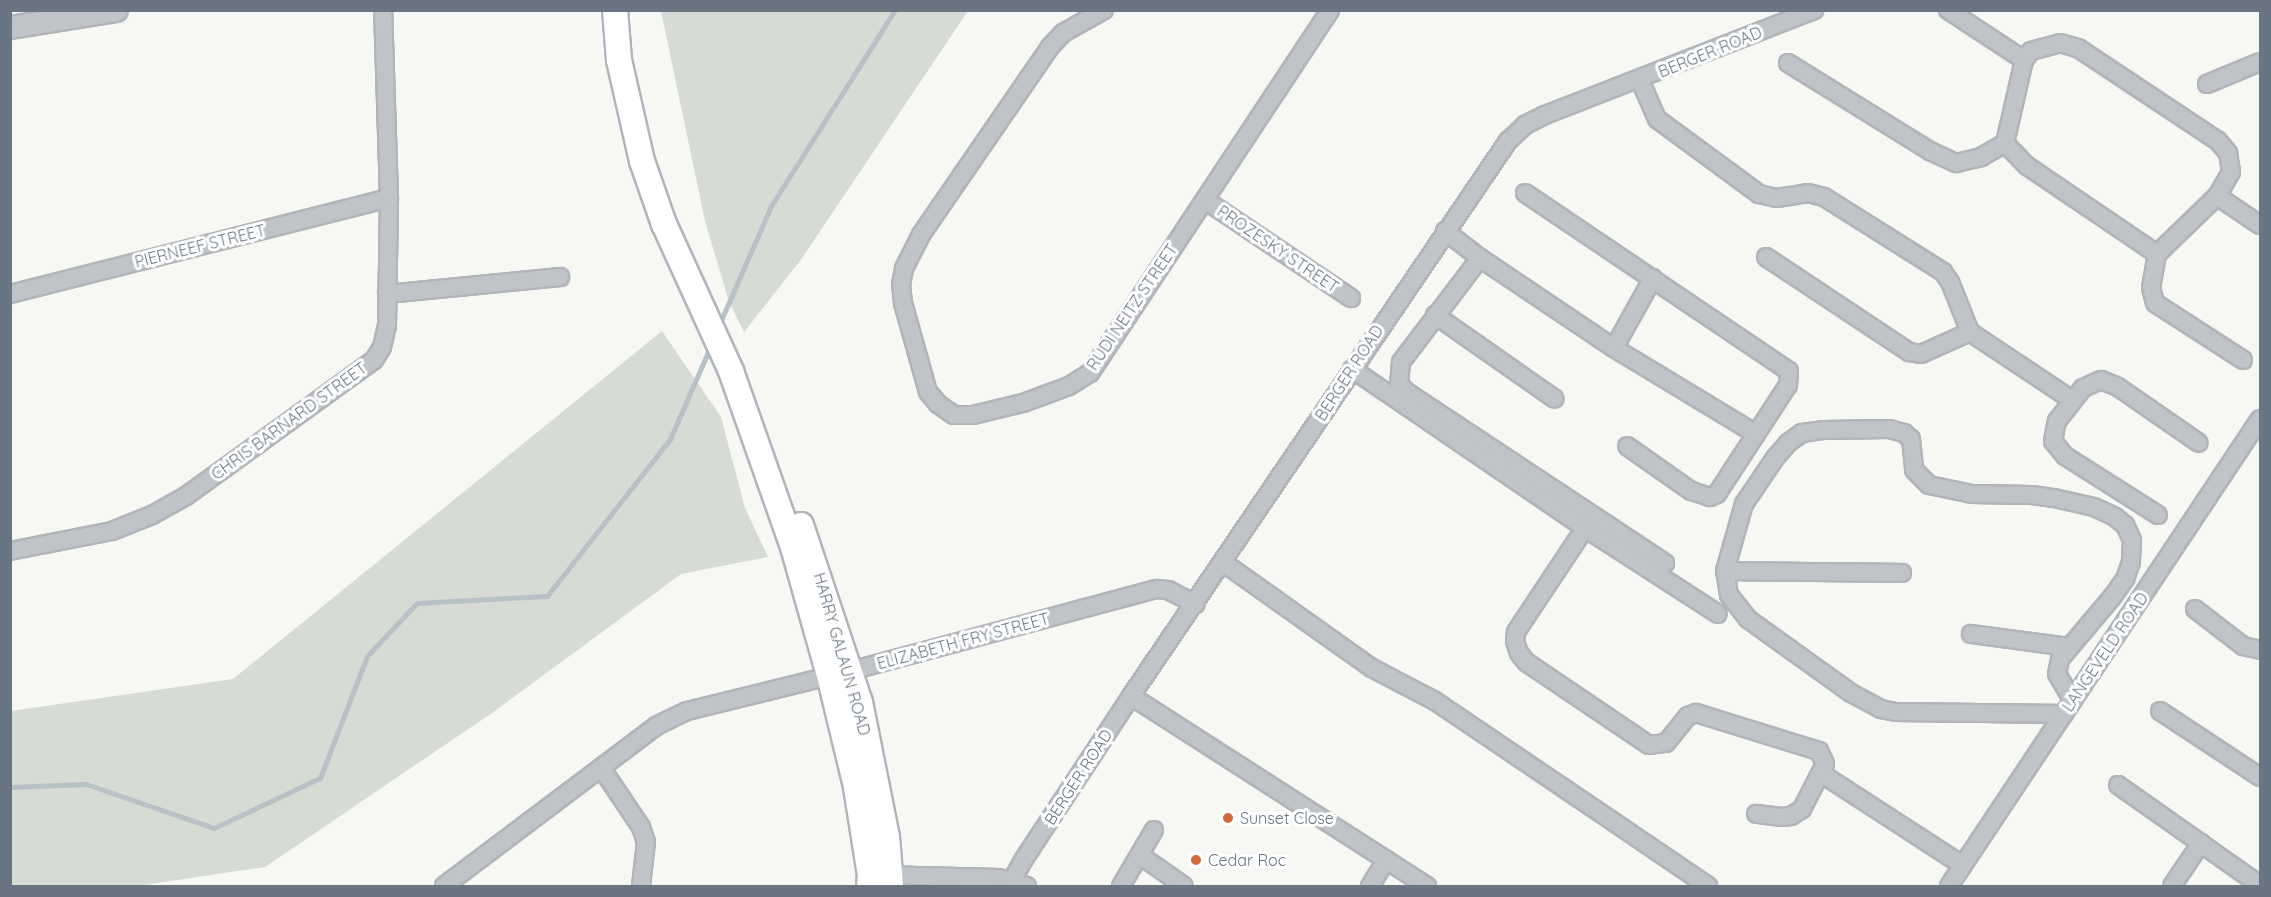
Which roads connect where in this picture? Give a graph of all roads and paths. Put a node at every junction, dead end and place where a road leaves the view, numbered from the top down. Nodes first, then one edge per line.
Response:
1 (116, 10) edge
2 (383, 10) edge
3 (615, 10) edge
4 (1104, 10) edge
5 (1330, 10) edge
6 (1815, 10) edge
7 (1948, 10) edge
8 (10, 27) edge
9 (2024, 60) junction
10 (2260, 62) edge
11 (1788, 63) dead end
12 (1640, 80) junction
13 (2207, 84) dead end
14 (2005, 143) junction
15 (1525, 193) dead end
16 (2217, 196) junction
17 (389, 198) junction
18 (1204, 200) junction
19 (2260, 225) edge
20 (1445, 231) junction
21 (2157, 254) junction
22 (1766, 257) dead end
23 (1480, 258) junction
24 (560, 277) dead end
25 (1653, 278) junction
26 (10, 294) edge
27 (387, 294) junction
28 (1351, 297) dead end
29 (1435, 315) junction
30 (1970, 332) junction
31 (1614, 348) junction
32 (2243, 360) dead end
33 (1352, 369) junction
34 (1555, 399) dead end
35 (2072, 400) junction
36 (2260, 418) edge
37 (1756, 434) junction
38 (2199, 443) dead end
39 (1627, 446) dead end
40 (2158, 516) dead end
41 (1585, 528) junction
42 (10, 551) edge
43 (1224, 563) junction
44 (1665, 563) dead end
45 (1725, 571) junction
46 (1902, 573) dead end
47 (1196, 604) junction
48 (2195, 609) dead end
49 (1718, 614) dead end
50 (1971, 634) dead end
51 (2068, 647) junction
52 (2260, 650) edge
53 (839, 673) junction
54 (1131, 696) junction
55 (2068, 707) junction
56 (2160, 711) dead end
57 (602, 769) junction
58 (1822, 774) junction
59 (2260, 777) edge
60 (2118, 785) dead end
61 (1756, 814) dead end
62 (1154, 830) dead end
63 (2200, 843) junction
64 (1141, 856) junction
65 (1386, 860) junction
66 (1962, 865) junction
67 (881, 881) edge
68 (1016, 884) edge
69 (2260, 885) edge
70 (444, 886) edge
71 (641, 886) edge
72 (1121, 886) edge
73 (1184, 886) edge
74 (1370, 886) edge
75 (1427, 886) edge
76 (1708, 886) edge
77 (1949, 886) edge
78 (2172, 886) edge

1 - 8 street
2 - 17 street, CHRIS BARNARD STREET
3 - 53 main road, HARRY GALAUN ROAD
4 - 18 street, RUDI NEITZ STREET
5 - 18 street, RUDI NEITZ STREET
6 - 12 street, BERGER ROAD
7 - 9 street
9 - 14 street
9 - 16 street
10 - 13 street
11 - 14 street
12 - 20 street, BERGER ROAD
12 - 30 street
14 - 21 street
15 - 25 street
16 - 19 street
16 - 21 street
17 - 26 street, PIERNEEF STREET
17 - 27 street, CHRIS BARNARD STREET
18 - 28 street, PROZESKY STREET
20 - 23 street
20 - 33 street, BERGER ROAD
21 - 32 street
22 - 30 street
23 - 29 street
23 - 31 street
24 - 27 street
25 - 31 street
25 - 37 street
27 - 42 street, CHRIS BARNARD STREET
29 - 34 street
29 - 44 street
30 - 35 street
31 - 37 street
33 - 41 street
33 - 43 street, BERGER ROAD
35 - 38 street
35 - 40 street
36 - 55 street, LANGEVELD ROAD
37 - 39 street
41 - 49 street
41 - 58 street
43 - 47 street, BERGER ROAD
43 - 76 street
45 - 46 street
45 - 51 street
45 - 55 street
47 - 53 street, ELIZABETH FRY STREET
47 - 54 street, BERGER ROAD
48 - 52 street
50 - 51 street
51 - 55 street
53 - 57 street, ELIZABETH FRY STREET
53 - 67 main road, HARRY GALAUN ROAD
54 - 65 street
54 - 68 street, BERGER ROAD
55 - 66 street, LANGEVELD ROAD
56 - 59 street
57 - 70 street, ELIZABETH FRY STREET
57 - 71 street
58 - 61 street
58 - 66 street
60 - 63 street
62 - 64 street
63 - 69 street
63 - 78 street
64 - 72 street
64 - 73 street
65 - 74 street
65 - 75 street
66 - 77 street, LANGEVELD ROAD
67 - 68 street

